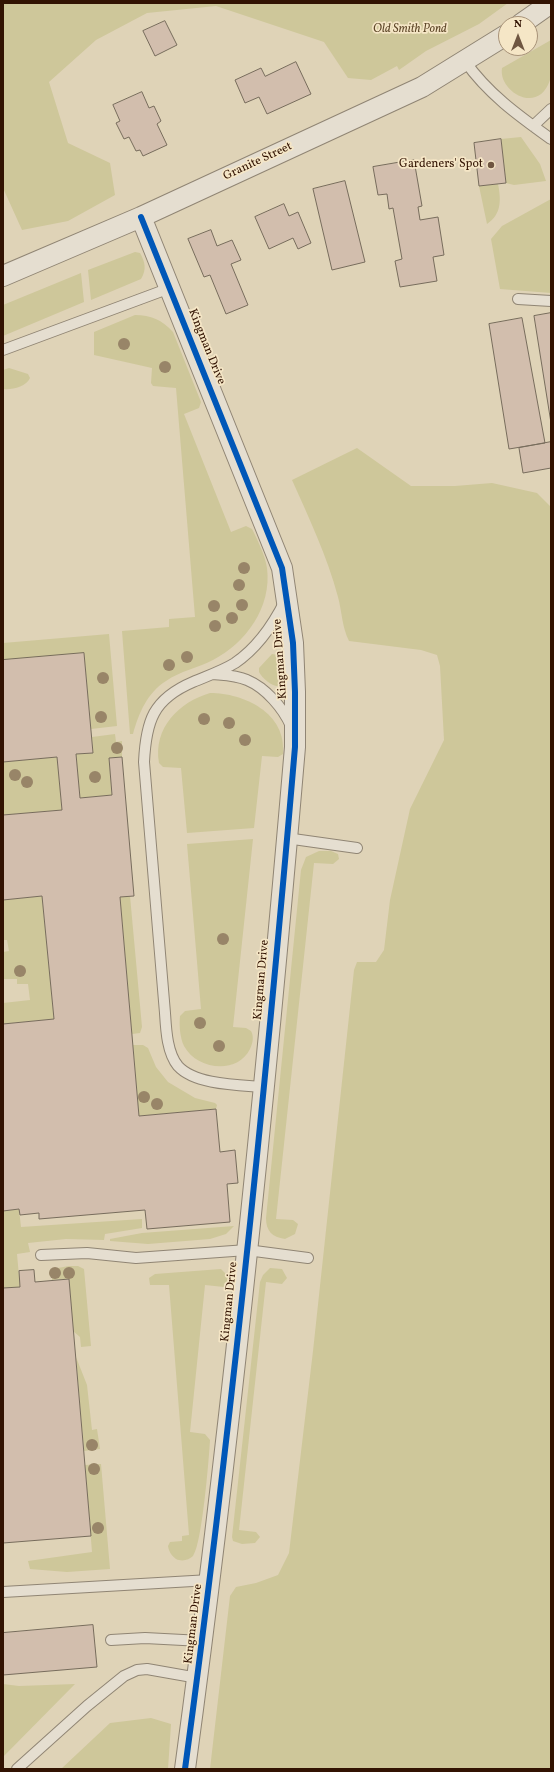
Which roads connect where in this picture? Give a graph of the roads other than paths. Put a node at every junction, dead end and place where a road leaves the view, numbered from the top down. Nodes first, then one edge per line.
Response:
1 (551, 4) edge
2 (533, 16) edge
3 (498, 40) edge
4 (465, 61) junction
5 (551, 109) edge
6 (533, 126) junction
7 (551, 139) edge
8 (141, 217) junction
9 (3, 276) edge
10 (170, 288) junction
11 (518, 299) dead end
12 (551, 302) edge
13 (3, 350) edge
14 (287, 598) junction
15 (213, 674) junction
16 (295, 734) junction
17 (286, 838) junction
18 (357, 848) dead end
19 (263, 1088) junction
20 (247, 1250) junction
21 (40, 1255) dead end
22 (308, 1258) dead end
23 (210, 1580) junction
24 (3, 1592) edge
25 (111, 1640) dead end
26 (202, 1641) junction
27 (198, 1678) junction
28 (18, 1769) edge
29 (186, 1769) edge

1 - 2 street
3 - 4 street, Granite Street
4 - 6 lane
4 - 8 street, Granite Street
5 - 6 lane
6 - 7 lane
8 - 9 street, Granite Street
8 - 10 street, Kingman Drive
10 - 13 lane
10 - 14 street, Kingman Drive
11 - 12 lane
14 - 15 lane
14 - 16 street, Kingman Drive
15 - 16 lane
15 - 19 lane
16 - 17 street, Kingman Drive
17 - 18 lane
17 - 19 street, Kingman Drive
19 - 20 street, Kingman Drive
20 - 21 lane
20 - 22 lane
20 - 23 street, Kingman Drive
23 - 24 lane
23 - 26 street, Kingman Drive
25 - 26 lane
26 - 27 street, Kingman Drive
27 - 28 lane
27 - 29 street, Kingman Drive

